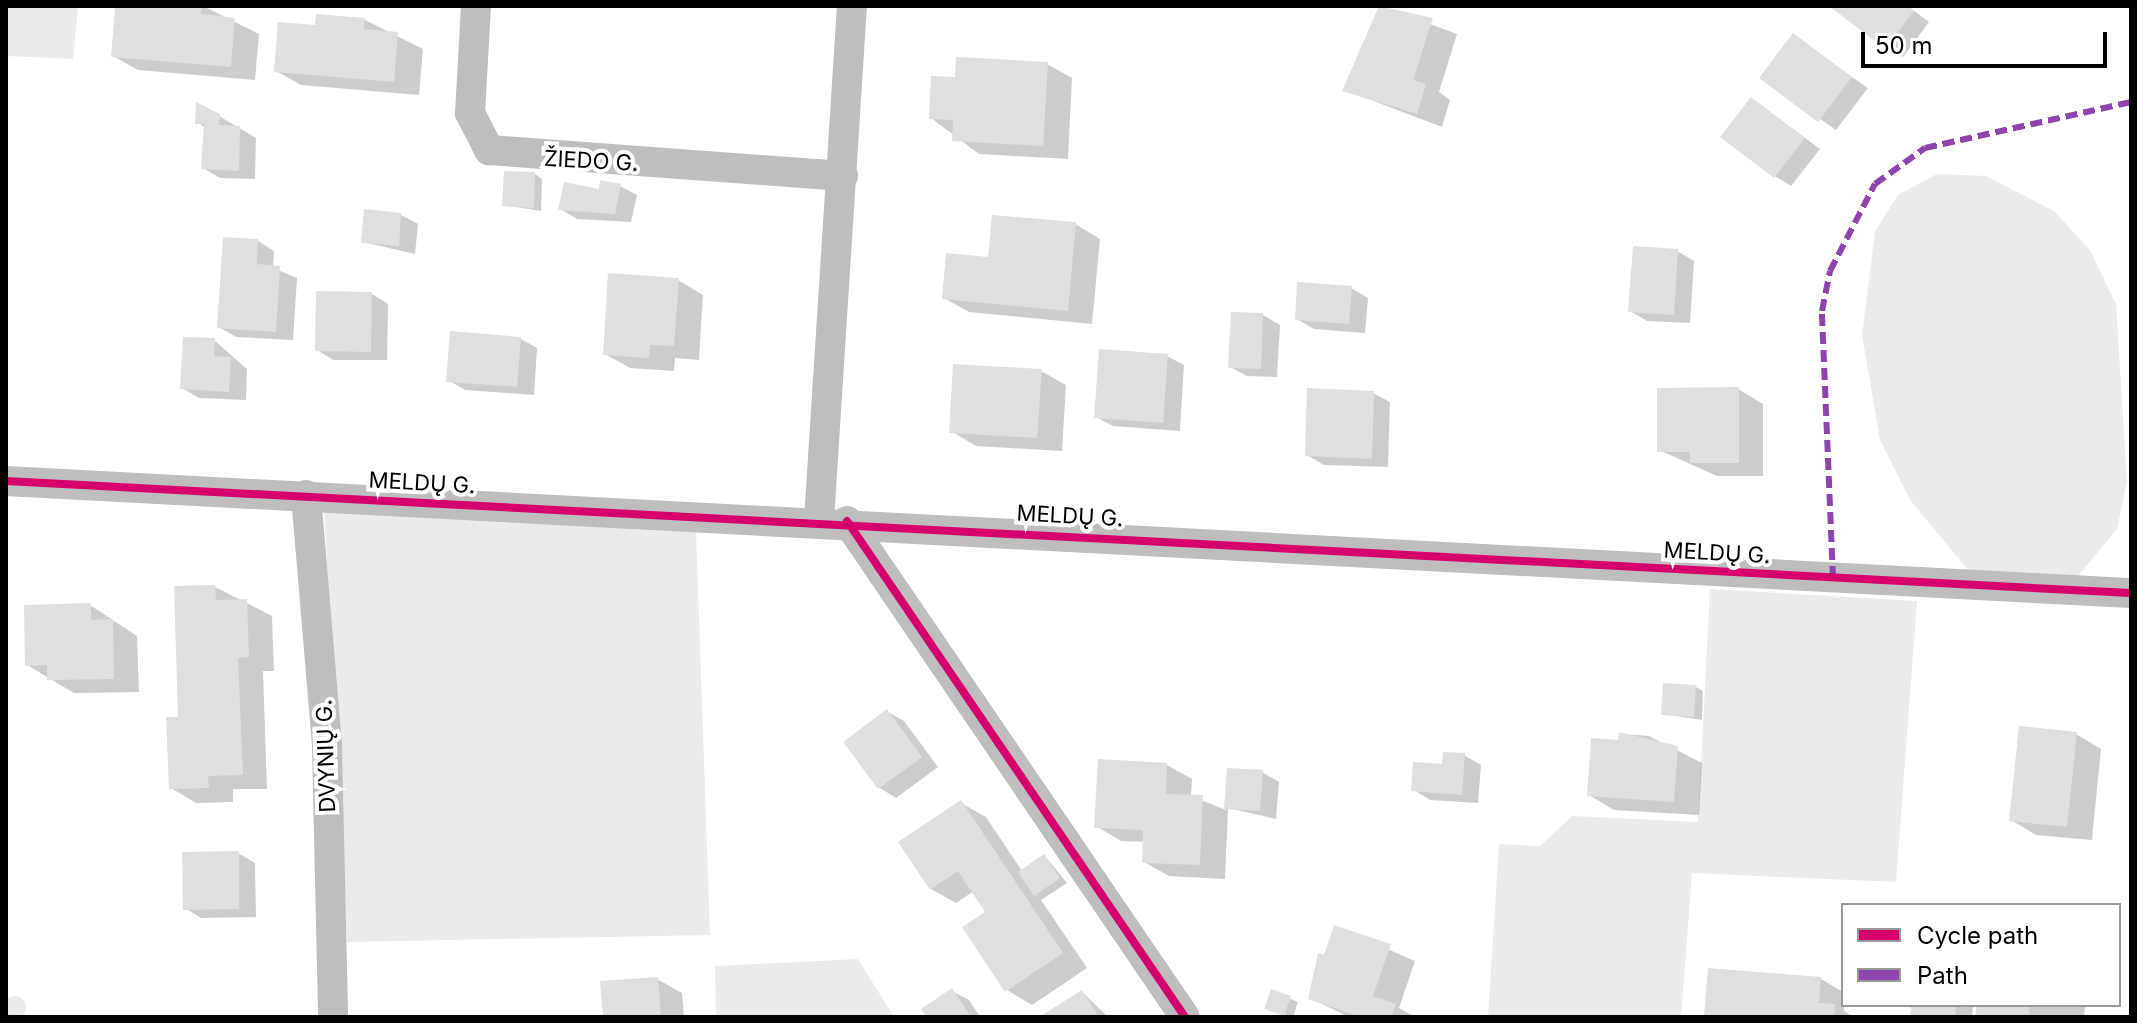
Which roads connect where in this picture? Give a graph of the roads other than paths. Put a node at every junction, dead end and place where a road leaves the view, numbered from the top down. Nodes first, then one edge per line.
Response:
1 (476, 6) edge
2 (852, 6) edge
3 (843, 176) junction
4 (6, 481) edge
5 (306, 495) junction
6 (833, 521) junction
7 (2131, 593) edge
8 (333, 1017) edge
9 (1185, 1017) edge

1 - 3 street, ŽIEDO G.
2 - 3 street
3 - 6 street
4 - 5 street, MELDŲ G.
5 - 6 street, MELDŲ G.
5 - 8 street, DVYNIŲ G.
6 - 7 street, MELDŲ G.
6 - 9 street

